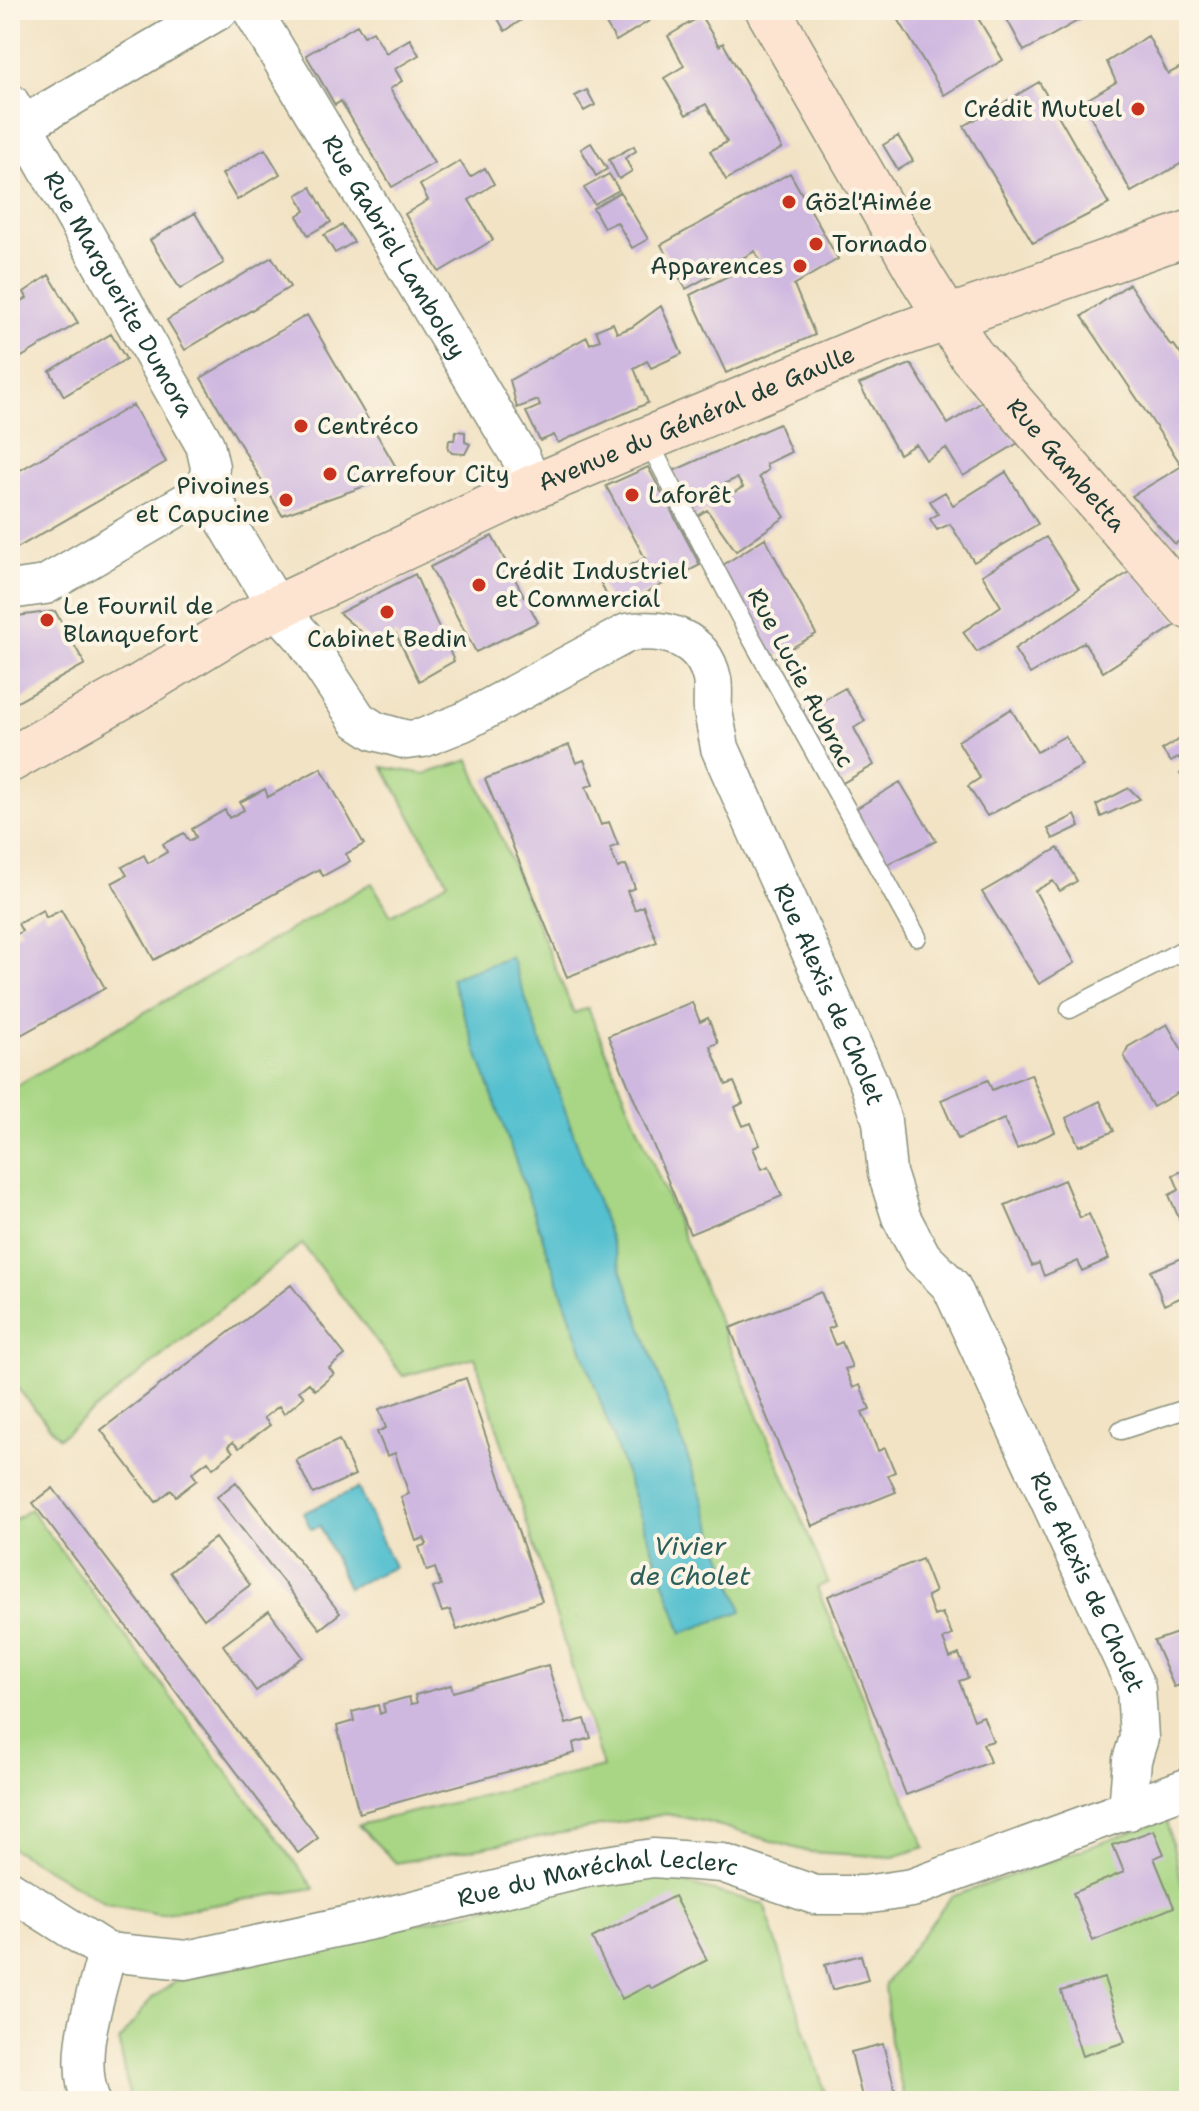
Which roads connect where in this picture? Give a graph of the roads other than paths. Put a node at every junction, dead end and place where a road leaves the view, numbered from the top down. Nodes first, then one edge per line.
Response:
1 (219, 10) edge
2 (252, 10) edge
3 (768, 10) edge
4 (15, 120) edge
5 (1189, 233) edge
6 (948, 318) junction
7 (647, 439) junction
8 (533, 487) junction
9 (207, 490) junction
10 (10, 590) edge
11 (1189, 607) edge
12 (277, 608) junction
13 (10, 760) edge
14 (917, 937) dead end
15 (1189, 947) edge
16 (1070, 1009) dead end
17 (1189, 1408) edge
18 (1121, 1430) dead end
19 (1189, 1787) edge
20 (1128, 1811) junction
21 (10, 1890) edge
22 (107, 1952) junction
23 (91, 2101) edge

1 - 4 street
2 - 8 street, Rue Gabriel Lamboley
3 - 6 main road, Rue Gambetta
4 - 9 street, Rue Marguerite Dumora
5 - 6 main road, Avenue du Général de Gaulle
6 - 7 main road, Avenue du Général de Gaulle
6 - 11 main road, Rue Gambetta
7 - 8 main road, Avenue du Général de Gaulle
7 - 14 lane, Rue Lucie Aubrac
8 - 12 main road, Avenue du Général de Gaulle
9 - 10 street
9 - 12 street, Rue Alexis de Cholet
12 - 13 main road, Avenue du Général de Gaulle
12 - 20 street, Rue Alexis de Cholet
15 - 16 lane
17 - 18 lane
19 - 20 street, Rue du Maréchal Leclerc
20 - 22 street, Rue du Maréchal Leclerc
21 - 22 street, Rue du Maréchal Leclerc
22 - 23 street

